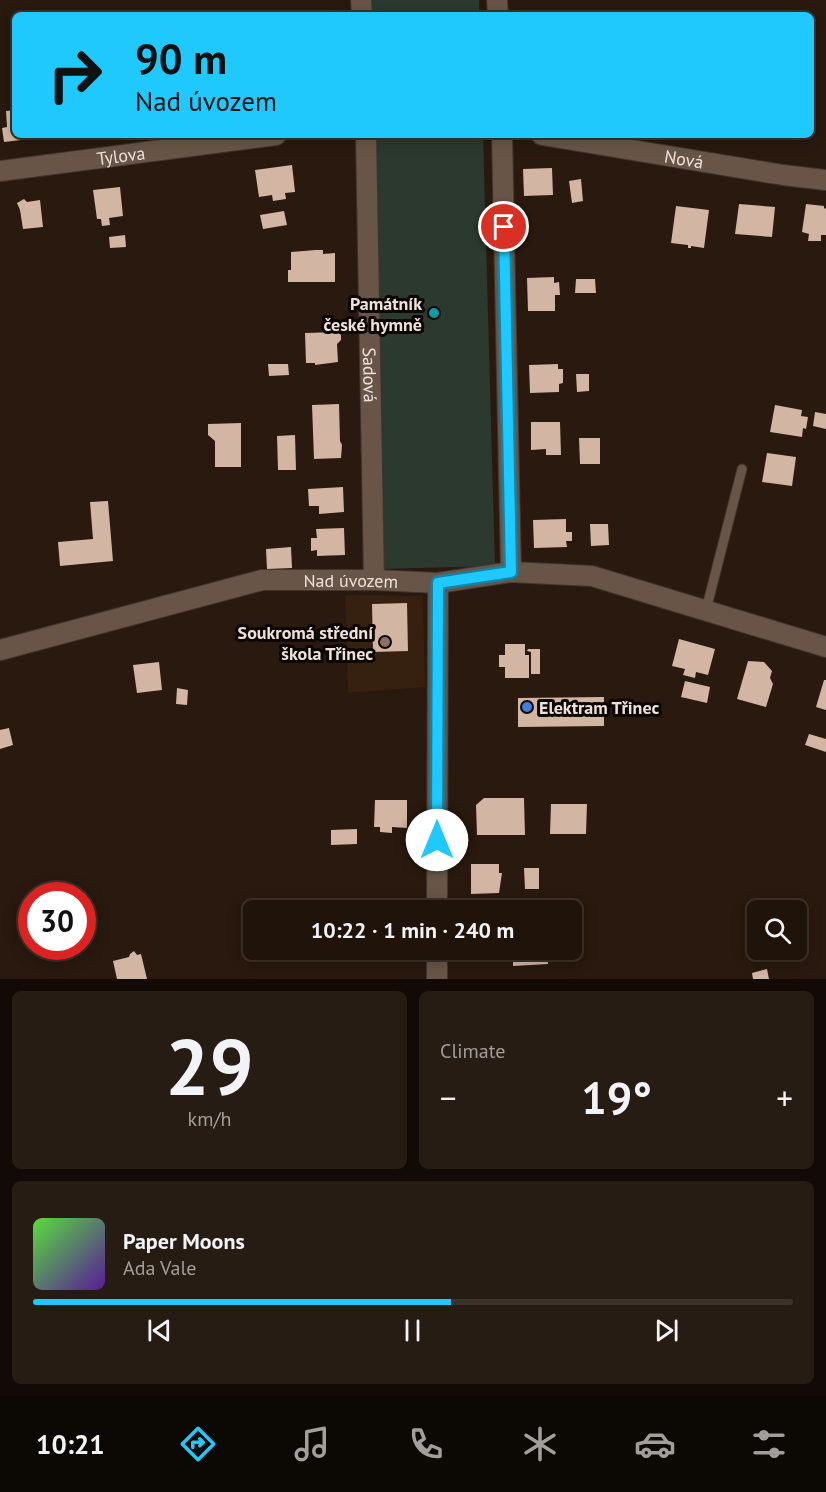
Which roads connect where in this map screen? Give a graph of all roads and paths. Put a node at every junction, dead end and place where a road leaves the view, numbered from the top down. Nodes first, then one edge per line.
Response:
1 (253, 138) edge
2 (366, 138) edge
3 (502, 138) edge
4 (560, 138) edge
5 (0, 171) edge
6 (826, 180) edge
7 (742, 469) dead end
8 (511, 572) junction
9 (374, 580) junction
10 (438, 583) junction
11 (705, 610) junction
12 (826, 647) edge
13 (0, 650) edge
14 (437, 900) edge
15 (437, 960) edge
16 (437, 979) edge

1 - 5 street, Tylova
2 - 9 street, Sadová
3 - 8 street
4 - 6 street, Nová
7 - 11 lane
8 - 10 street, Nad úvozem
8 - 11 street, Nad úvozem
9 - 10 street, Nad úvozem
9 - 13 street, Nad úvozem
10 - 14 street
11 - 12 street, Nad úvozem
15 - 16 street

